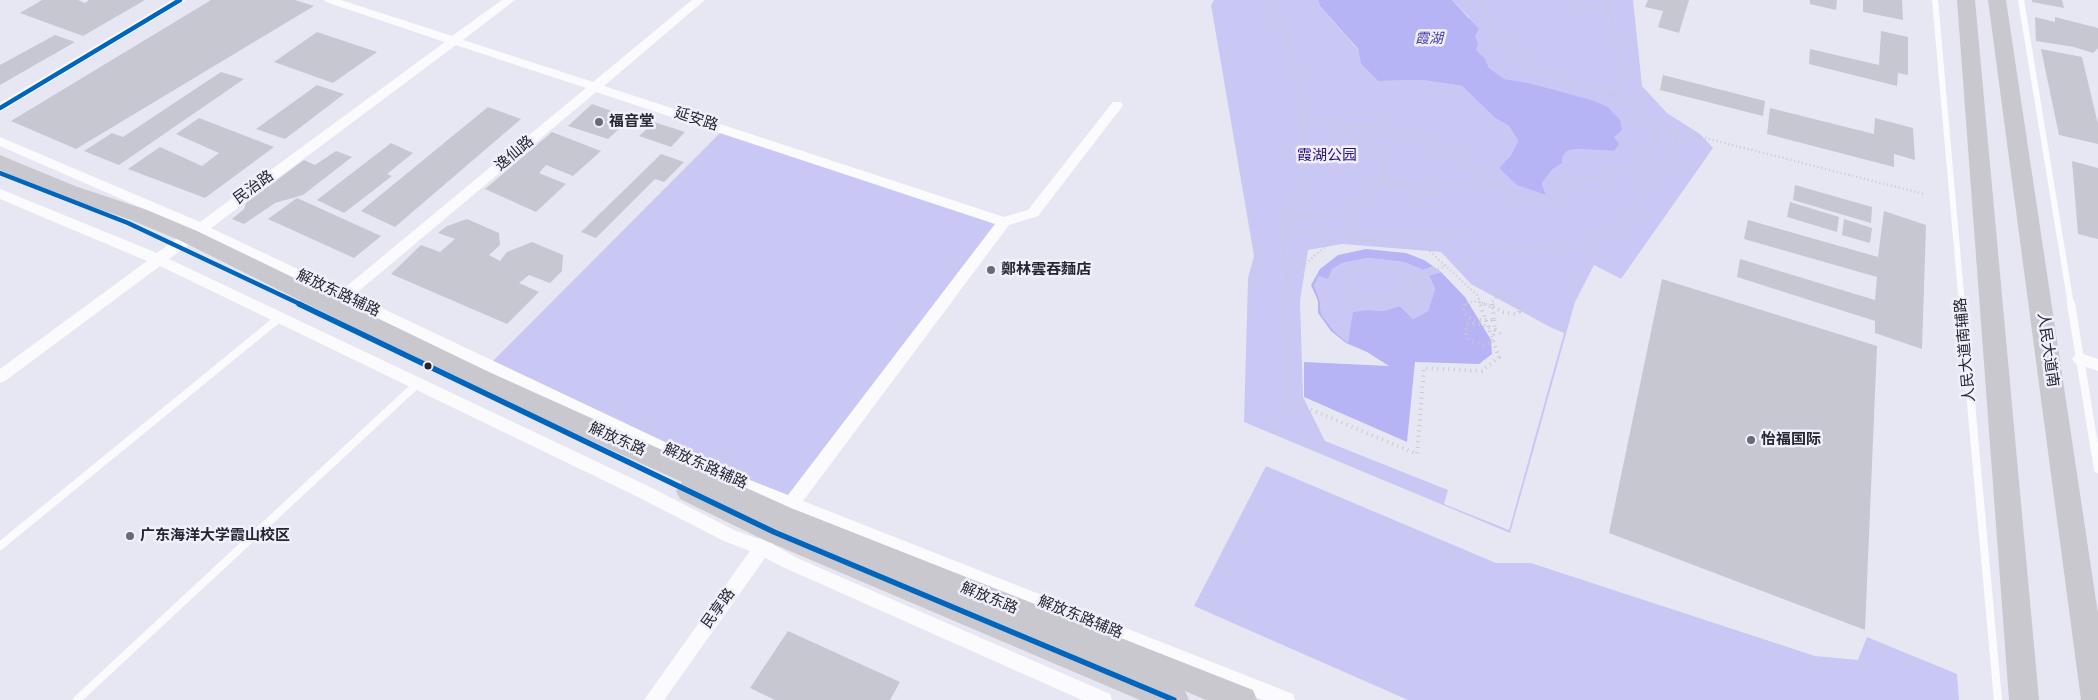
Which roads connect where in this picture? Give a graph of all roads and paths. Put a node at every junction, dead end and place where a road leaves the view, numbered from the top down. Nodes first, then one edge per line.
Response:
1 (180, 0) edge
2 (330, 0) edge
3 (509, 0) edge
4 (699, 0) edge
5 (1267, 0) edge
6 (1480, 0) edge
7 (1582, 0) edge
8 (1608, 0) edge
9 (1935, 0) edge
10 (1966, 0) edge
11 (1997, 0) edge
12 (2021, 0) edge
13 (1610, 10) junction
14 (454, 41) junction
15 (594, 87) junction
16 (1613, 95) junction
17 (1117, 105) dead end
18 (0, 108) edge
19 (1303, 122) junction
20 (1658, 126) junction
21 (1339, 127) junction
22 (1677, 131) junction
23 (0, 141) edge
24 (0, 162) edge
25 (0, 173) edge
26 (1385, 179) junction
27 (1496, 182) junction
28 (0, 194) edge
29 (1924, 194) dead end
30 (1286, 218) junction
31 (1004, 222) junction
32 (1286, 233) dead end
33 (174, 247) junction
34 (1446, 266) junction
35 (1287, 279) junction
36 (1408, 280) junction
37 (330, 307) junction
38 (1493, 307) junction
39 (280, 318) junction
40 (1494, 320) junction
41 (1495, 330) junction
42 (1502, 334) dead end
43 (2080, 360) junction
44 (2098, 365) edge
45 (0, 376) edge
46 (417, 384) junction
47 (2098, 469) edge
48 (773, 532) junction
49 (0, 546) edge
50 (2096, 696) edge
51 (78, 700) edge
52 (653, 700) edge
53 (1103, 700) edge
54 (1174, 700) edge
55 (1242, 700) edge
56 (1286, 700) edge
57 (1998, 700) edge
58 (2024, 700) edge

1 - 18 street
2 - 14 street, 延安路
3 - 14 street, 民治路
4 - 15 street, 逸仙路
5 - 19 path
6 - 16 path
7 - 13 path
8 - 13 path
9 - 57 lane, 人民大道南辅路
10 - 58 main road
11 - 50 main road, 人民大道南
12 - 43 lane
13 - 16 path
14 - 15 street, 延安路
14 - 33 street, 民治路
15 - 31 street, 延安路
15 - 37 street, 逸仙路
16 - 20 path
17 - 31 street
19 - 21 path
19 - 30 path
20 - 22 path
20 - 27 path
21 - 26 path
21 - 27 path
22 - 29 path
22 - 32 path
23 - 56 street, 解放东路辅路
24 - 33 main road, 解放东路
25 - 33 main road, 解放东路
26 - 27 path
26 - 30 path
28 - 33 street
30 - 35 path
31 - 48 street, 民享路
33 - 37 main road, 解放东路
33 - 39 street
33 - 45 street, 民治路
33 - 48 main road, 解放东路
34 - 35 path
34 - 35 path
34 - 36 path
36 - 36 path
37 - 48 main road, 解放东路
38 - 38 path
38 - 40 path
38 - 40 path
39 - 46 street
39 - 49 lane
40 - 41 path
41 - 41 path
41 - 42 path
43 - 44 street
43 - 47 lane
46 - 48 street
46 - 51 lane
48 - 52 street, 民享路
48 - 53 street
48 - 54 main road, 解放东路
48 - 55 main road, 解放东路

